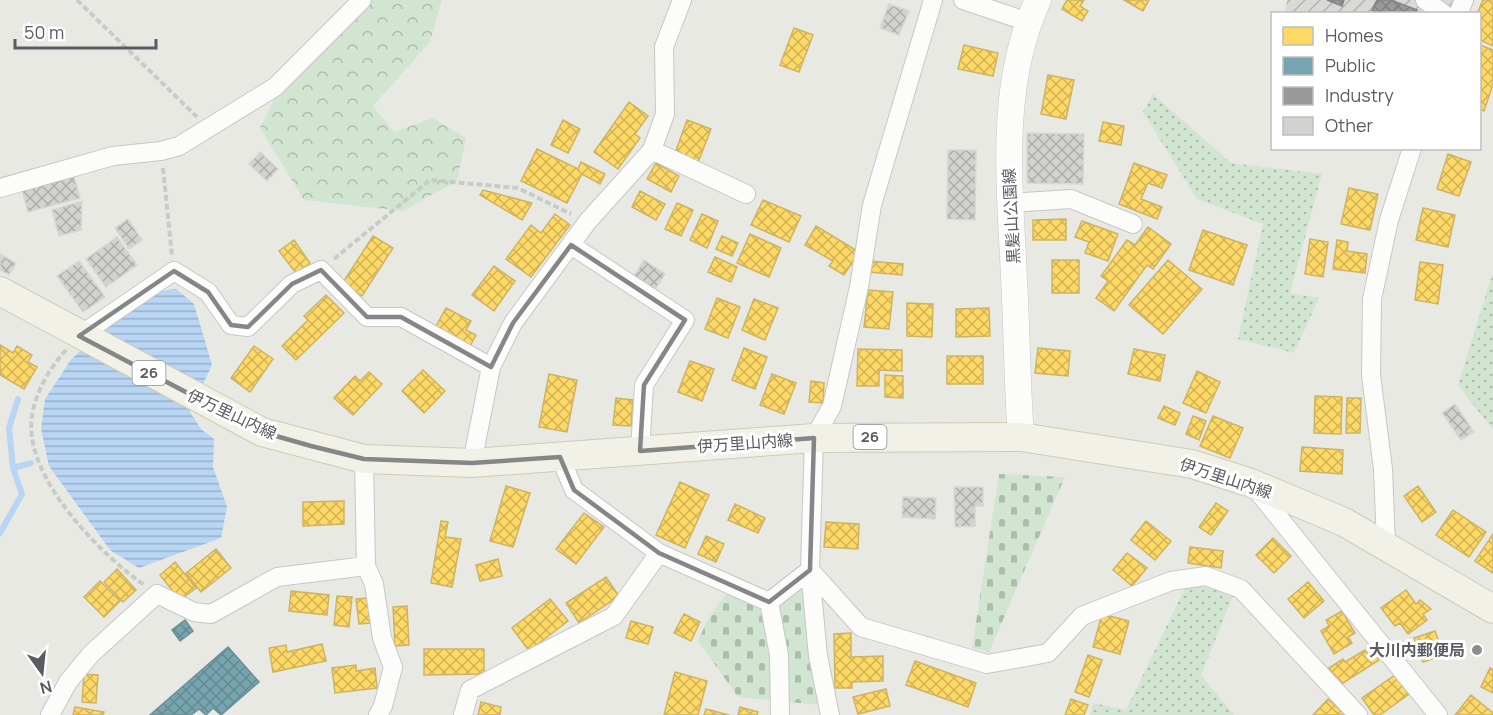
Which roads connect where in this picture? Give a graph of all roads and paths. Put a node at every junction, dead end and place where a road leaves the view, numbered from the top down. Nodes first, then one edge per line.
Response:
1 (77, 0) edge
2 (362, 0) edge
3 (682, 0) edge
4 (933, 0) edge
5 (963, 0) edge
6 (1425, 0) edge
7 (1033, 11) edge
8 (1441, 12) edge
9 (208, 128) junction
10 (652, 150) junction
11 (1411, 150) edge
12 (161, 151) junction
13 (0, 188) edge
14 (746, 194) dead end
15 (1010, 202) junction
16 (588, 222) junction
17 (1133, 224) dead end
18 (571, 245) junction
19 (321, 270) junction
20 (174, 271) junction
21 (0, 291) edge
22 (79, 336) junction
23 (491, 367) junction
24 (1021, 436) junction
25 (814, 438) junction
26 (640, 451) junction
27 (560, 458) junction
28 (364, 459) junction
29 (472, 463) junction
30 (1251, 483) junction
31 (1386, 545) junction
32 (659, 553) junction
33 (366, 567) junction
34 (810, 570) junction
35 (157, 594) junction
36 (769, 602) junction
37 (1493, 609) edge
38 (50, 715) edge
39 (378, 715) edge
40 (463, 715) edge
41 (780, 715) edge
42 (830, 715) edge
43 (1358, 715) edge
44 (1438, 715) edge

1 - 9 path
2 - 9 street
3 - 10 street
4 - 25 street
5 - 7 street
6 - 8 street
7 - 15 main road, 黒髪山公園線
9 - 12 street
10 - 14 street
10 - 16 street
11 - 31 street
12 - 13 street
12 - 20 path
15 - 17 street
15 - 24 main road, 黒髪山公園線
16 - 18 street
16 - 19 path
18 - 23 street
18 - 26 street
19 - 20 street
19 - 23 street
20 - 22 street
21 - 22 main road, 伊万里山内線 / 26
22 - 28 main road, 伊万里山内線 / 26
22 - 35 path
23 - 29 street
24 - 25 main road, 伊万里山内線 / 26
24 - 30 main road, 伊万里山内線 / 26
25 - 26 main road, 伊万里山内線 / 26
25 - 34 street
26 - 27 main road, 伊万里山内線 / 26
27 - 29 main road, 伊万里山内線 / 26
27 - 32 street
28 - 29 main road, 伊万里山内線 / 26
28 - 33 street
30 - 31 main road, 伊万里山内線 / 26
30 - 44 street
31 - 37 main road, 伊万里山内線 / 26
32 - 36 street
32 - 40 street
33 - 35 street
33 - 39 street
34 - 36 street
34 - 42 street
34 - 43 street
35 - 38 street
36 - 41 street

